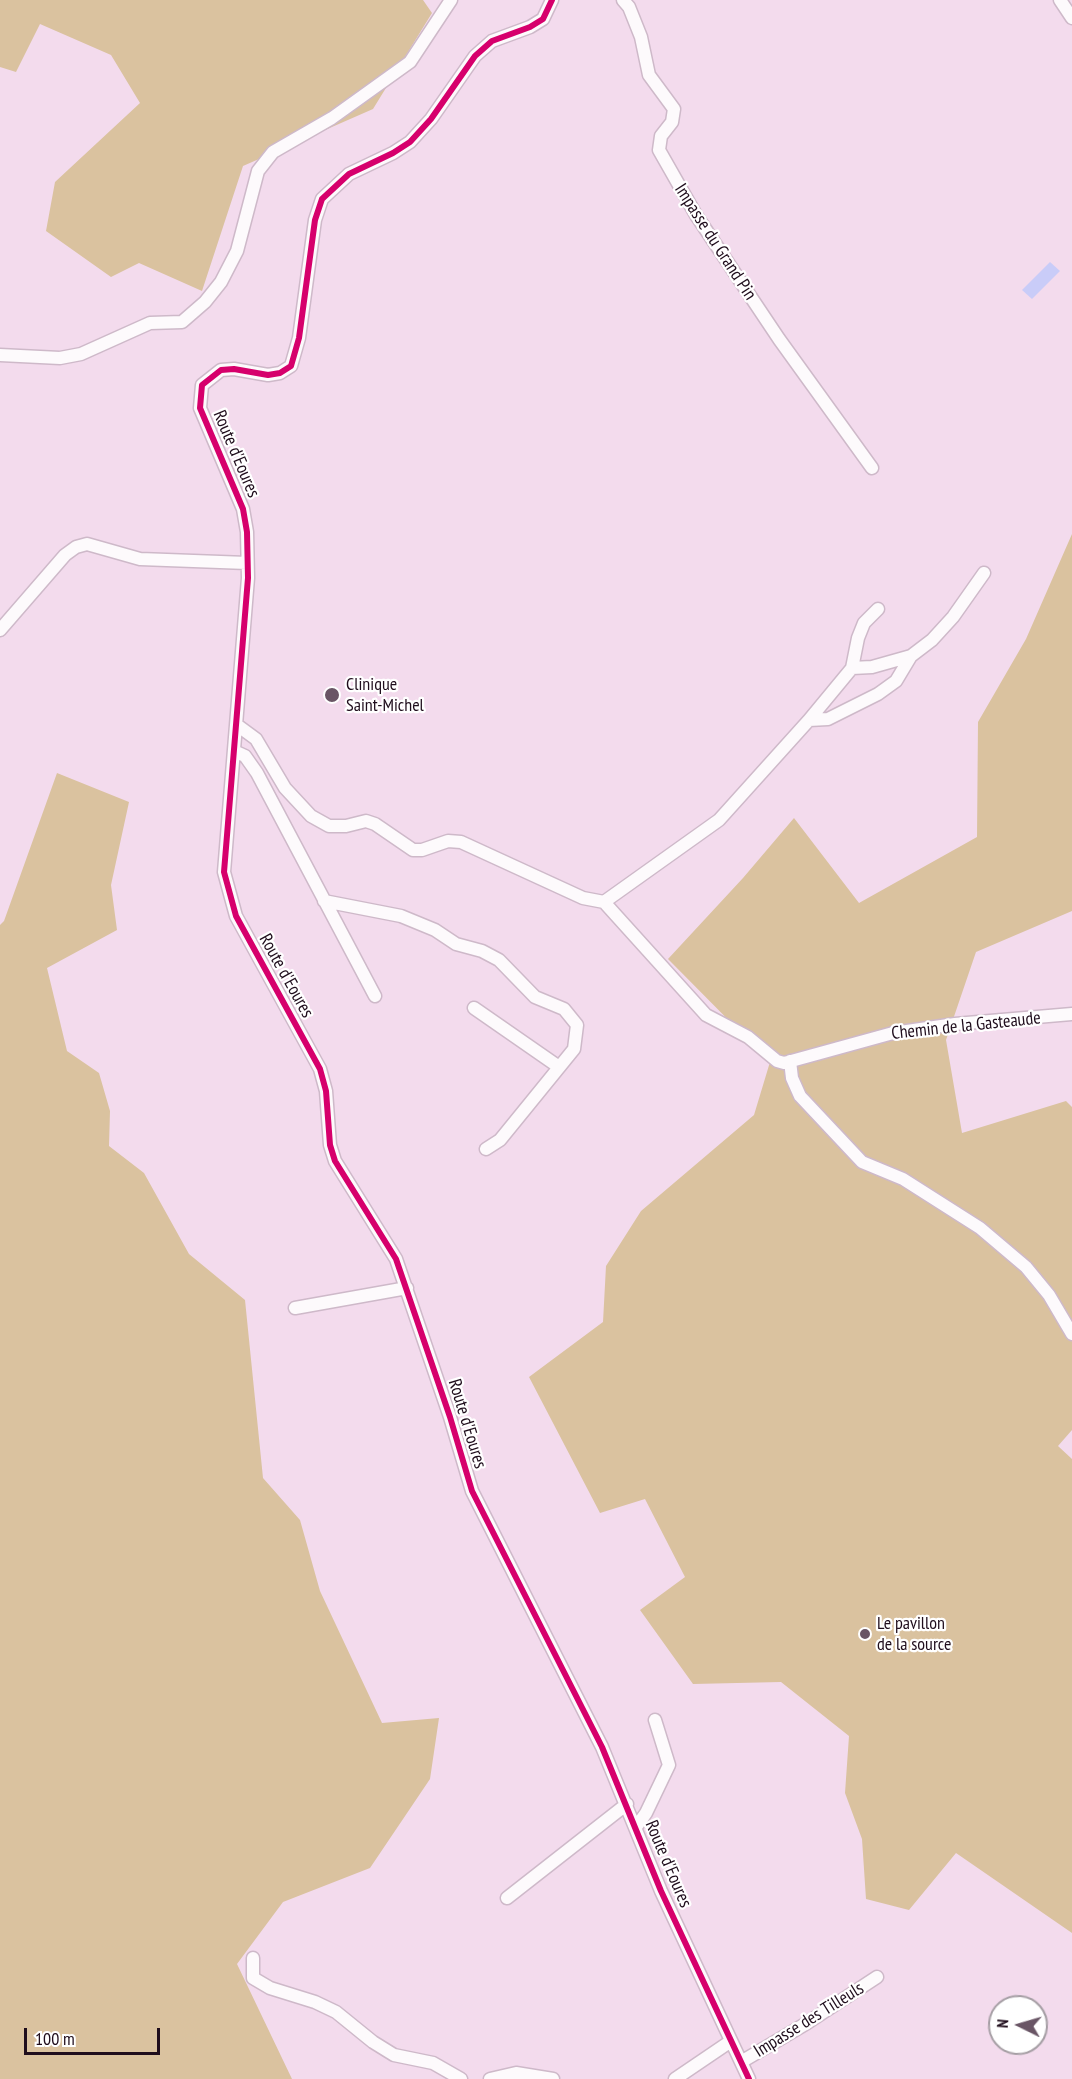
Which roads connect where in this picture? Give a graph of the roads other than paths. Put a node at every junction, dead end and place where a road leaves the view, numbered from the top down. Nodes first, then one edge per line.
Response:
1 (451, 0) edge
2 (552, 0) edge
3 (623, 0) edge
4 (1060, 0) edge
5 (1072, 18) edge
6 (0, 356) edge
7 (872, 468) dead end
8 (247, 563) junction
9 (984, 573) dead end
10 (878, 609) dead end
11 (0, 630) edge
12 (911, 656) junction
13 (852, 668) junction
14 (809, 720) junction
15 (237, 725) junction
16 (234, 750) junction
17 (231, 770) junction
18 (257, 773) junction
19 (324, 901) junction
20 (604, 902) junction
21 (375, 996) dead end
22 (474, 1008) dead end
23 (1072, 1014) edge
24 (790, 1061) junction
25 (559, 1067) junction
26 (486, 1149) dead end
27 (407, 1288) junction
28 (295, 1308) dead end
29 (1072, 1334) edge
30 (655, 1720) dead end
31 (627, 1804) junction
32 (636, 1827) junction
33 (507, 1898) dead end
34 (253, 1958) dead end
35 (877, 1977) dead end
36 (731, 2041) junction
37 (741, 2062) junction
38 (461, 2079) edge
39 (490, 2079) edge
40 (553, 2079) edge
41 (675, 2079) edge
42 (749, 2079) edge

1 - 6 street
2 - 8 street, Route d'Eoures
3 - 7 street, Impasse du Grand Pin
4 - 5 street
8 - 11 street
8 - 15 street, Route d'Eoures
9 - 12 street
10 - 13 street
12 - 13 street
12 - 14 street
13 - 14 street
14 - 20 street
15 - 16 street, Route d'Eoures
15 - 20 street
16 - 17 street, Route d'Eoures
16 - 18 street
17 - 18 street
17 - 27 street, Route d'Eoures
18 - 19 street
19 - 21 street
19 - 25 street
20 - 24 street
22 - 25 street
23 - 24 street, Chemin de la Gasteaude
24 - 29 street
25 - 26 street
27 - 28 street
27 - 31 street, Route d'Eoures
30 - 32 street
31 - 32 street, Route d'Eoures
31 - 33 street
32 - 36 street, Route d'Eoures
34 - 38 street
35 - 37 street, Impasse des Tilleuls
36 - 37 street, Route d'Eoures
36 - 41 street
37 - 42 street, Route d'Eoures
39 - 40 street

